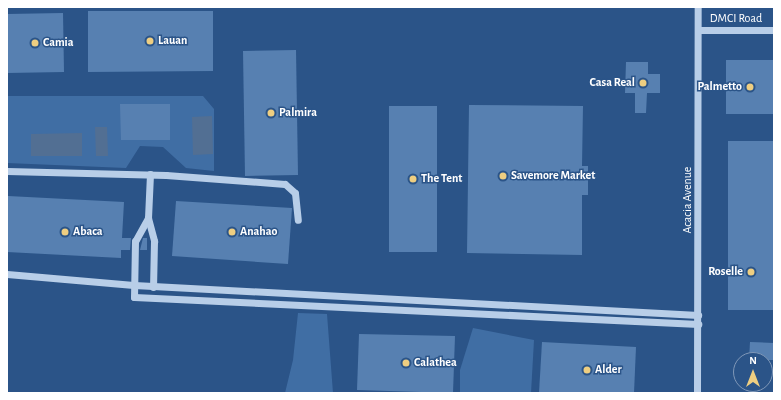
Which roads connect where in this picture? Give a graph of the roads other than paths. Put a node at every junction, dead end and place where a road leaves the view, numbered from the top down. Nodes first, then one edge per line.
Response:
1 (698, 7) edge
2 (698, 30) junction
3 (774, 30) edge
4 (7, 171) edge
5 (150, 174) junction
6 (148, 218) junction
7 (298, 220) dead end
8 (7, 274) edge
9 (134, 286) junction
10 (153, 287) junction
11 (451, 302) junction
12 (450, 311) junction
13 (698, 315) junction
14 (698, 324) junction
15 (698, 393) edge

1 - 2 street, Acacia Avenue
2 - 3 street, DMCI Road
2 - 13 street, Acacia Avenue
4 - 5 street
5 - 6 street
5 - 7 street
6 - 9 street
6 - 10 street
8 - 9 street
9 - 10 street
9 - 12 street
10 - 11 street
11 - 12 street
11 - 13 street
12 - 14 street
13 - 14 street, Acacia Avenue
14 - 15 street, Acacia Avenue

